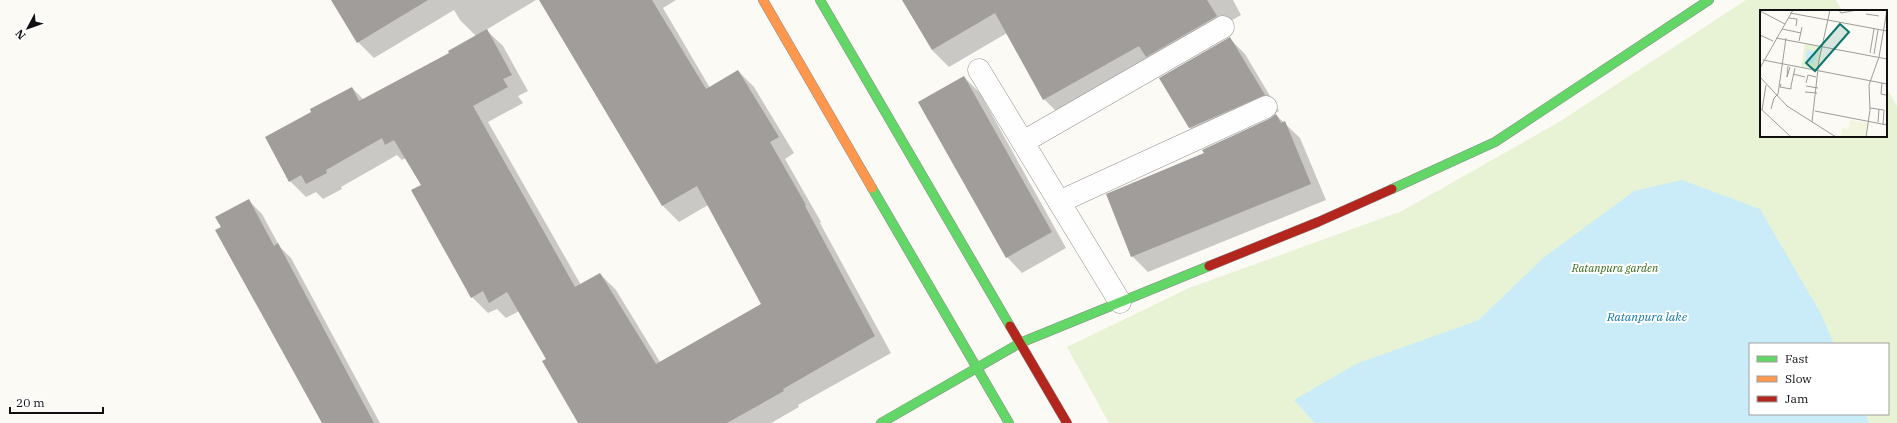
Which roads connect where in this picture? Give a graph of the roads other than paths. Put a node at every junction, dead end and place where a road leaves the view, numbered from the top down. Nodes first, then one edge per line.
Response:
1 (763, 0) edge
2 (820, 0) edge
3 (1709, 0) edge
4 (1224, 27) dead end
5 (979, 70) dead end
6 (1266, 106) dead end
7 (1022, 142) junction
8 (1059, 202) junction
9 (1120, 302) junction
10 (1020, 343) junction
11 (976, 368) junction
12 (881, 423) edge
13 (1008, 423) edge
14 (1067, 423) edge

1 - 11 street
2 - 10 street
3 - 9 street
4 - 7 street
5 - 7 street
6 - 8 street
7 - 8 street
8 - 9 street
9 - 10 street
10 - 11 street
10 - 14 street
11 - 12 street
11 - 13 street

